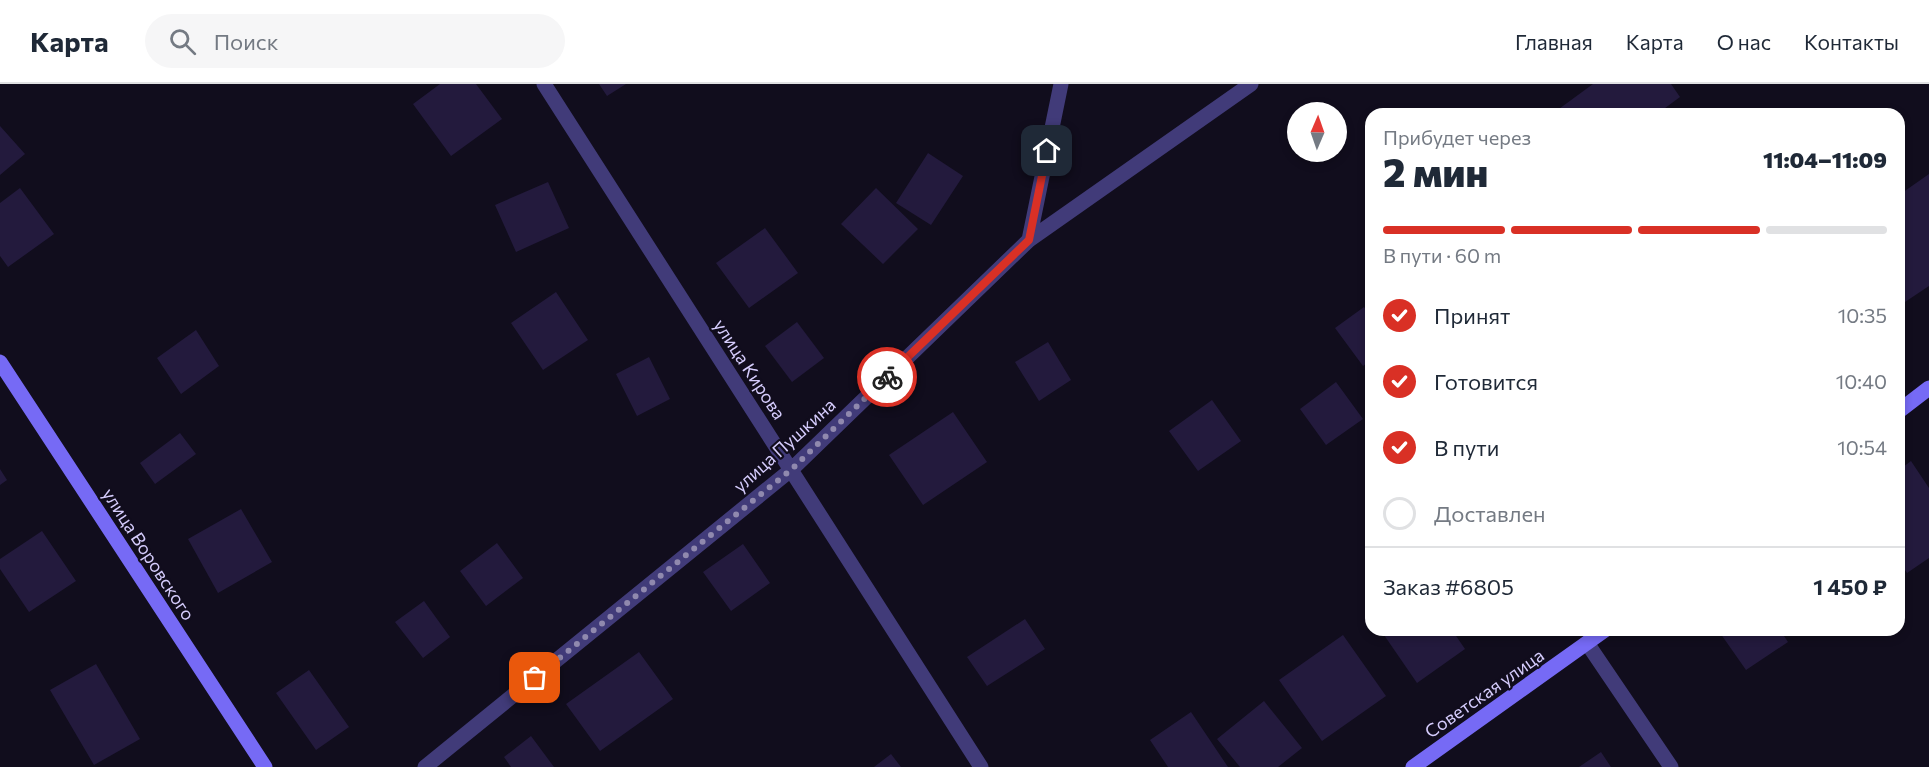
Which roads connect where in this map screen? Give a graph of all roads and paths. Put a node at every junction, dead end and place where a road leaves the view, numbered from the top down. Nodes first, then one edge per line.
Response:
1 (544, 84) edge
2 (1060, 84) edge
3 (1251, 84) edge
4 (1029, 240) junction
5 (0, 362) edge
6 (1929, 388) edge
7 (1905, 406) edge
8 (792, 469) junction
9 (1597, 636) edge
10 (1587, 644) junction
11 (265, 767) edge
12 (425, 767) edge
13 (981, 767) edge
14 (1413, 767) edge
15 (1671, 767) edge

1 - 8 street, улица Кирова
2 - 4 street
3 - 4 street, улица Пушкина
4 - 8 street, улица Пушкина
5 - 11 main road, улица Воровского
6 - 7 main road
8 - 12 street, улица Пушкина
8 - 13 street, улица Кирова
9 - 10 main road, Советская улица
10 - 14 main road, Советская улица
10 - 15 street

